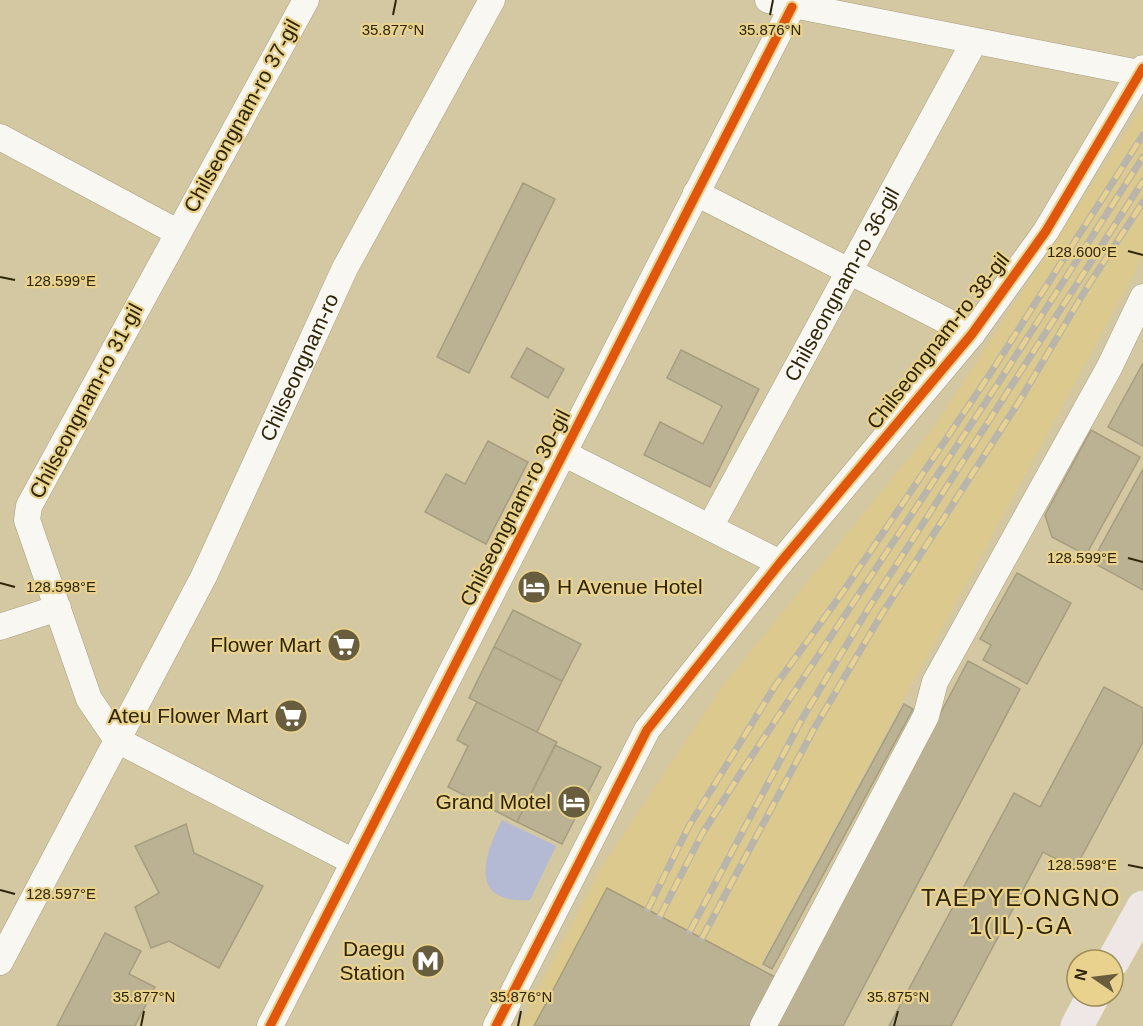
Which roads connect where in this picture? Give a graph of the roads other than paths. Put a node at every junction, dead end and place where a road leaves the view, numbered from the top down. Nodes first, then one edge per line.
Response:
1 (306, 0) edge
2 (492, 0) edge
3 (799, 4) edge
4 (974, 42) junction
5 (1141, 71) edge
6 (0, 137) edge
7 (696, 193) junction
8 (177, 232) junction
9 (850, 272) junction
10 (1143, 297) edge
11 (972, 334) junction
12 (563, 453) junction
13 (710, 527) junction
14 (780, 563) junction
15 (58, 608) junction
16 (0, 627) edge
17 (117, 740) junction
18 (354, 862) junction
19 (1143, 907) edge
20 (1120, 948) edge
21 (0, 962) edge
22 (1087, 1008) edge
23 (270, 1026) edge
24 (496, 1026) edge
25 (763, 1026) edge
26 (1077, 1026) edge

1 - 8 street, Chilseongnam-ro 37-gil
2 - 17 street, Chilseongnam-ro
3 - 4 street, Chilseongnam-ro 38-gil
3 - 7 street, Chilseongnam-ro 30-gil
4 - 5 street, Chilseongnam-ro 38-gil
4 - 9 street, Chilseongnam-ro 36-gil
5 - 11 street, Chilseongnam-ro 38-gil
6 - 8 street
7 - 9 street
7 - 12 street, Chilseongnam-ro 30-gil
8 - 15 street, Chilseongnam-ro 31-gil
9 - 11 street
9 - 13 street, Chilseongnam-ro 36-gil
10 - 25 street
11 - 14 street, Chilseongnam-ro 38-gil
12 - 13 street
12 - 18 street, Chilseongnam-ro 30-gil
13 - 14 street
14 - 24 street, Chilseongnam-ro 38-gil
15 - 16 street
15 - 17 street, Chilseongnam-ro 31-gil
17 - 18 street
17 - 21 street, Chilseongnam-ro
18 - 23 street, Chilseongnam-ro 30-gil
19 - 20 main road
22 - 26 main road

